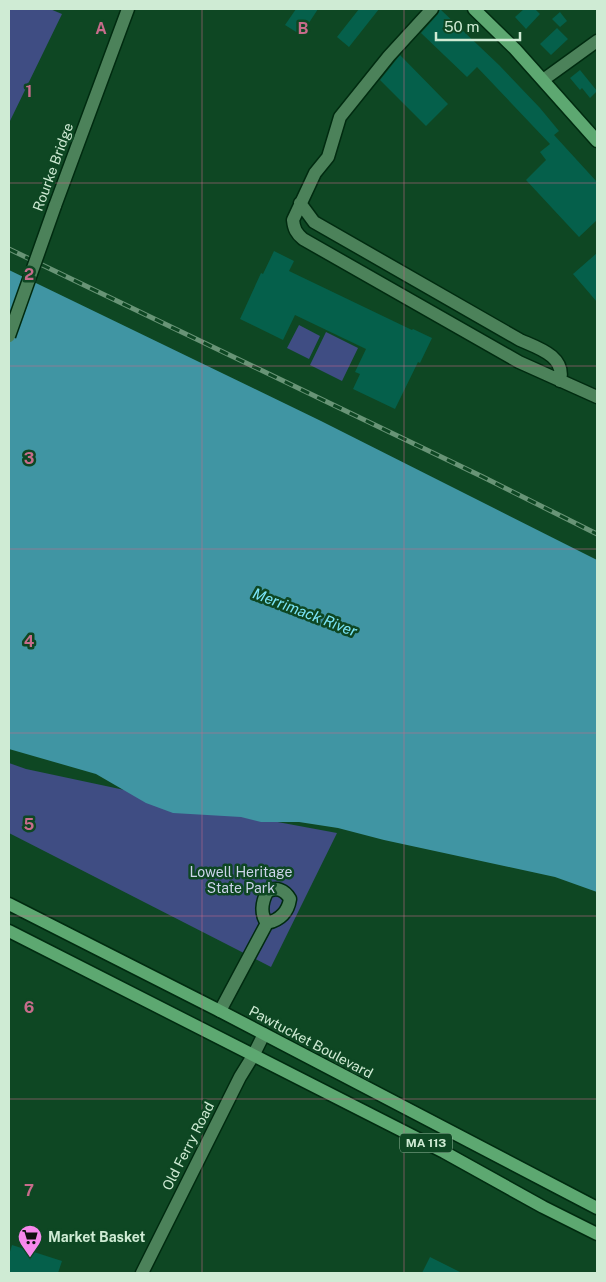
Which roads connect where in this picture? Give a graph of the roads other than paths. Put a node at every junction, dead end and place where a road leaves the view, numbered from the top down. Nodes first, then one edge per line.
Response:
1 (128, 9) edge
2 (432, 9) edge
3 (474, 9) edge
4 (597, 40) edge
5 (543, 80) junction
6 (597, 141) edge
7 (300, 203) junction
8 (9, 336) edge
9 (560, 380) junction
10 (597, 397) edge
11 (9, 904) edge
12 (268, 923) dead end
13 (9, 931) edge
14 (220, 1011) junction
15 (264, 1034) junction
16 (253, 1056) junction
17 (597, 1208) edge
18 (597, 1234) edge
19 (142, 1273) edge

1 - 8 street, Rourke Bridge, bridge
2 - 7 street
3 - 5 main road
4 - 5 street
5 - 6 main road
7 - 9 street
7 - 9 street
9 - 10 street
11 - 14 main road, Pawtucket Boulevard / MA 113
12 - 14 street
13 - 16 main road, MA 113
14 - 15 main road, Pawtucket Boulevard / MA 113
15 - 16 street, Old Ferry Road
15 - 17 main road, Pawtucket Boulevard / MA 113
16 - 18 main road, MA 113
16 - 19 street, Old Ferry Road

